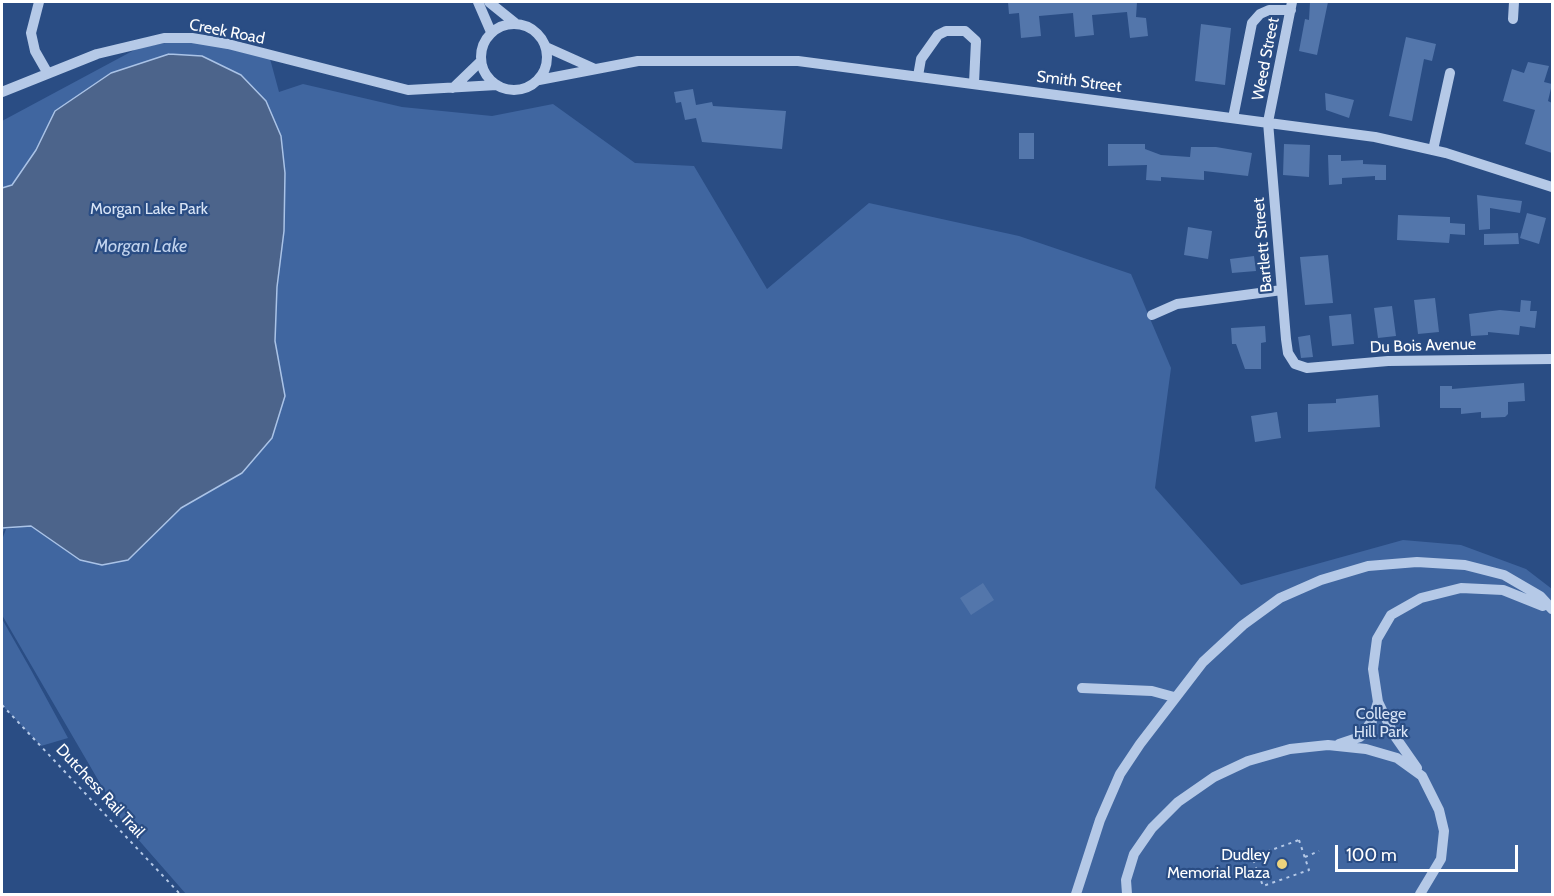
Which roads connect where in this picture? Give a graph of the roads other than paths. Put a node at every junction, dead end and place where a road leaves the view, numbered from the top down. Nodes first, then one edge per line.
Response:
1 (39, 2) edge
2 (478, 2) edge
3 (489, 2) edge
4 (1514, 2) edge
5 (1292, 6) edge
6 (1513, 19) dead end
7 (515, 23) junction
8 (491, 32) junction
9 (546, 47) junction
10 (481, 61) junction
11 (595, 69) junction
12 (47, 72) junction
13 (1450, 73) dead end
14 (918, 76) junction
15 (538, 80) junction
16 (974, 83) junction
17 (497, 86) junction
18 (453, 88) junction
19 (2, 92) edge
20 (1233, 118) junction
21 (1268, 122) junction
22 (1433, 150) junction
23 (1552, 187) edge
24 (1282, 290) junction
25 (1152, 315) dead end
26 (1552, 359) edge
27 (1295, 364) joint
28 (1552, 609) edge
29 (1552, 614) edge
30 (1082, 688) dead end
31 (1174, 697) junction
32 (1378, 702) junction
33 (1328, 745) junction
34 (1422, 776) junction
35 (1076, 894) edge
36 (1127, 894) edge
37 (1420, 894) edge

1 - 12 street
2 - 8 street
3 - 7 street
4 - 6 street
5 - 20 street
5 - 21 street, Weed Street
7 - 8 street
7 - 9 street
8 - 10 street
9 - 11 street
9 - 15 street
10 - 17 street
10 - 18 street
11 - 14 street, Smith Street
11 - 15 street, Smith Street
12 - 18 street, Creek Road
12 - 19 street, Creek Road
13 - 22 street
14 - 16 street, Smith Street
14 - 16 street
15 - 17 street
16 - 20 street, Smith Street
17 - 18 street, Creek Road
20 - 21 street, Smith Street
21 - 22 street, Smith Street
21 - 24 street, Bartlett Street
22 - 23 street, Smith Street
24 - 25 street
24 - 27 street, Bartlett Street
26 - 27 street, Du Bois Avenue
28 - 31 street
29 - 32 street
30 - 31 street
31 - 35 street
32 - 33 street
32 - 34 street
33 - 34 street
33 - 36 street
34 - 37 street

